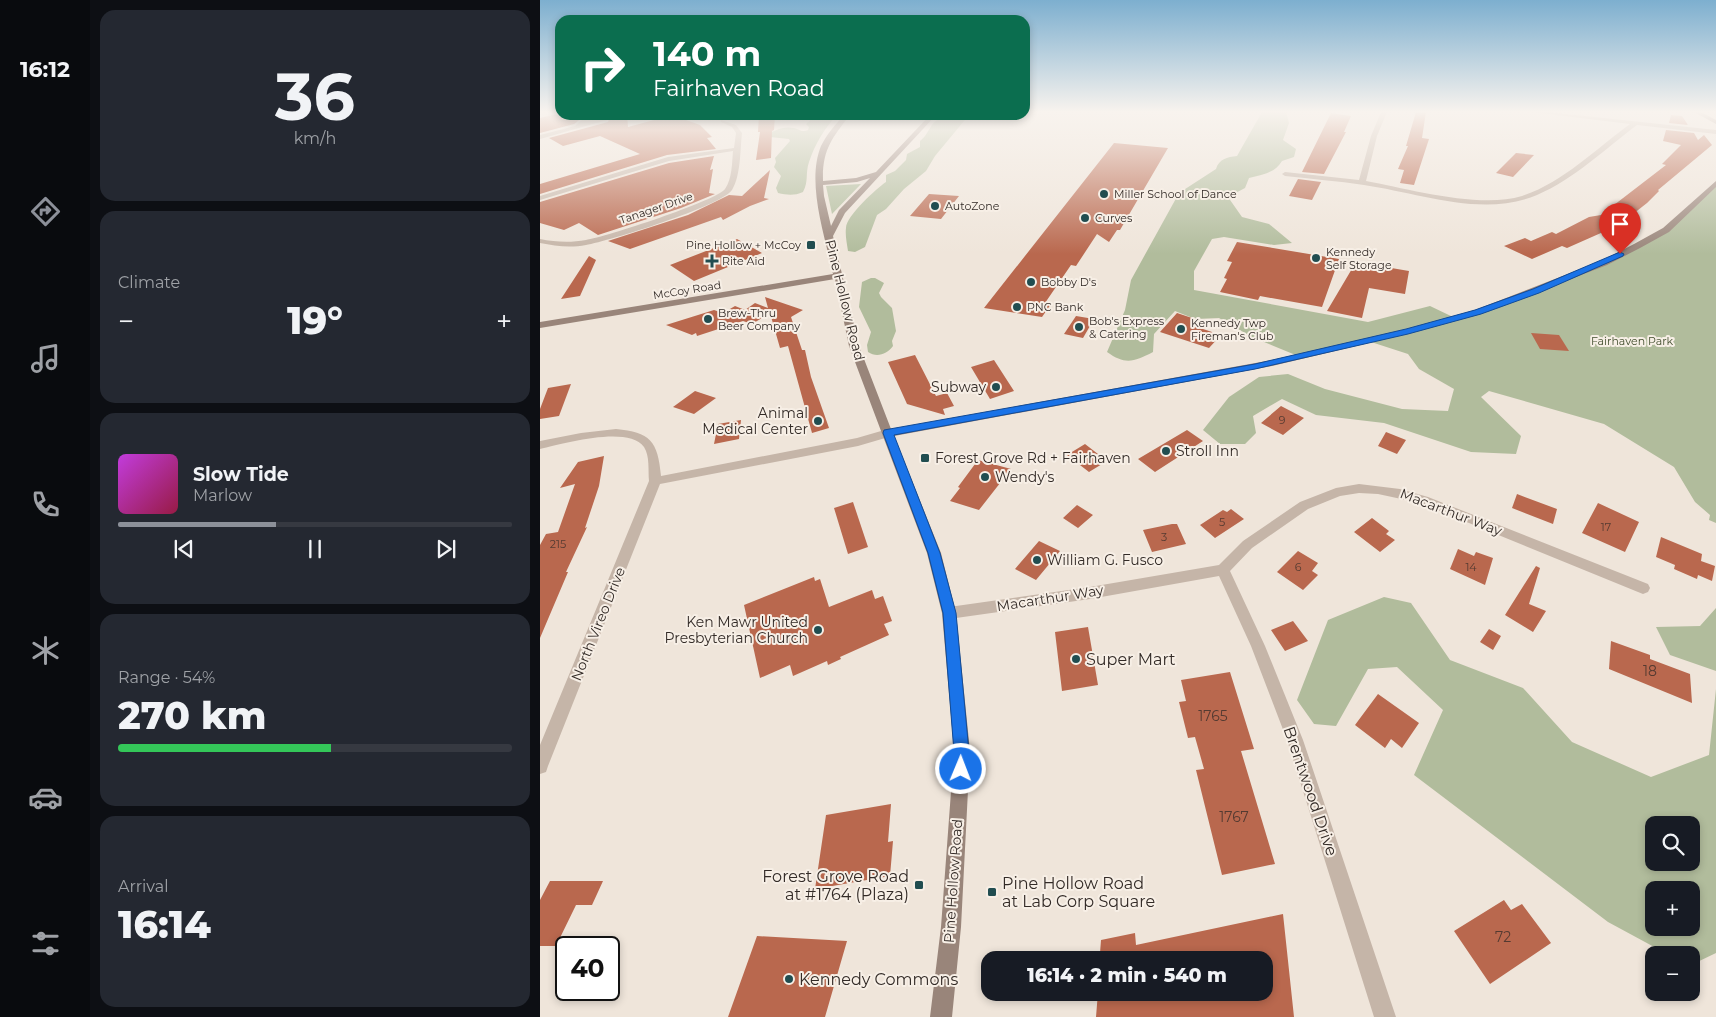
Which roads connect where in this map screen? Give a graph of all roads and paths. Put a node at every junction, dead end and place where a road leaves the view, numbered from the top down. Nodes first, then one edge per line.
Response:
1 (666, 159) edge
2 (735, 159) edge
3 (820, 159) edge
4 (892, 159) edge
5 (1368, 159) edge
6 (1586, 159) edge
7 (880, 172) junction
8 (1285, 174) dead end
9 (820, 183) junction
10 (1362, 183) junction
11 (1716, 183) edge
12 (540, 198) edge
13 (829, 236) junction
14 (540, 242) edge
15 (837, 276) junction
16 (540, 325) edge
17 (888, 433) junction
18 (540, 446) edge
19 (655, 481) junction
20 (1223, 570) junction
21 (1644, 588) dead end
22 (949, 613) junction
23 (540, 766) edge
24 (941, 1017) edge
25 (1385, 1017) edge

1 - 12 street
2 - 14 street, Tanager Drive
3 - 9 street, Pine Hollow Road
4 - 7 street
5 - 10 street
6 - 10 street
7 - 9 street
7 - 13 street
8 - 10 street
9 - 13 street, Pine Hollow Road
11 - 17 street
13 - 15 street, Pine Hollow Road
15 - 16 street, McCoy Road
15 - 17 street, Pine Hollow Road
17 - 19 street
17 - 22 street, Pine Hollow Road
18 - 19 street
19 - 23 street, North Vireo Drive
20 - 21 street, Macarthur Way
20 - 22 street, Macarthur Way
20 - 25 street, Brentwood Drive
22 - 24 street, Pine Hollow Road

